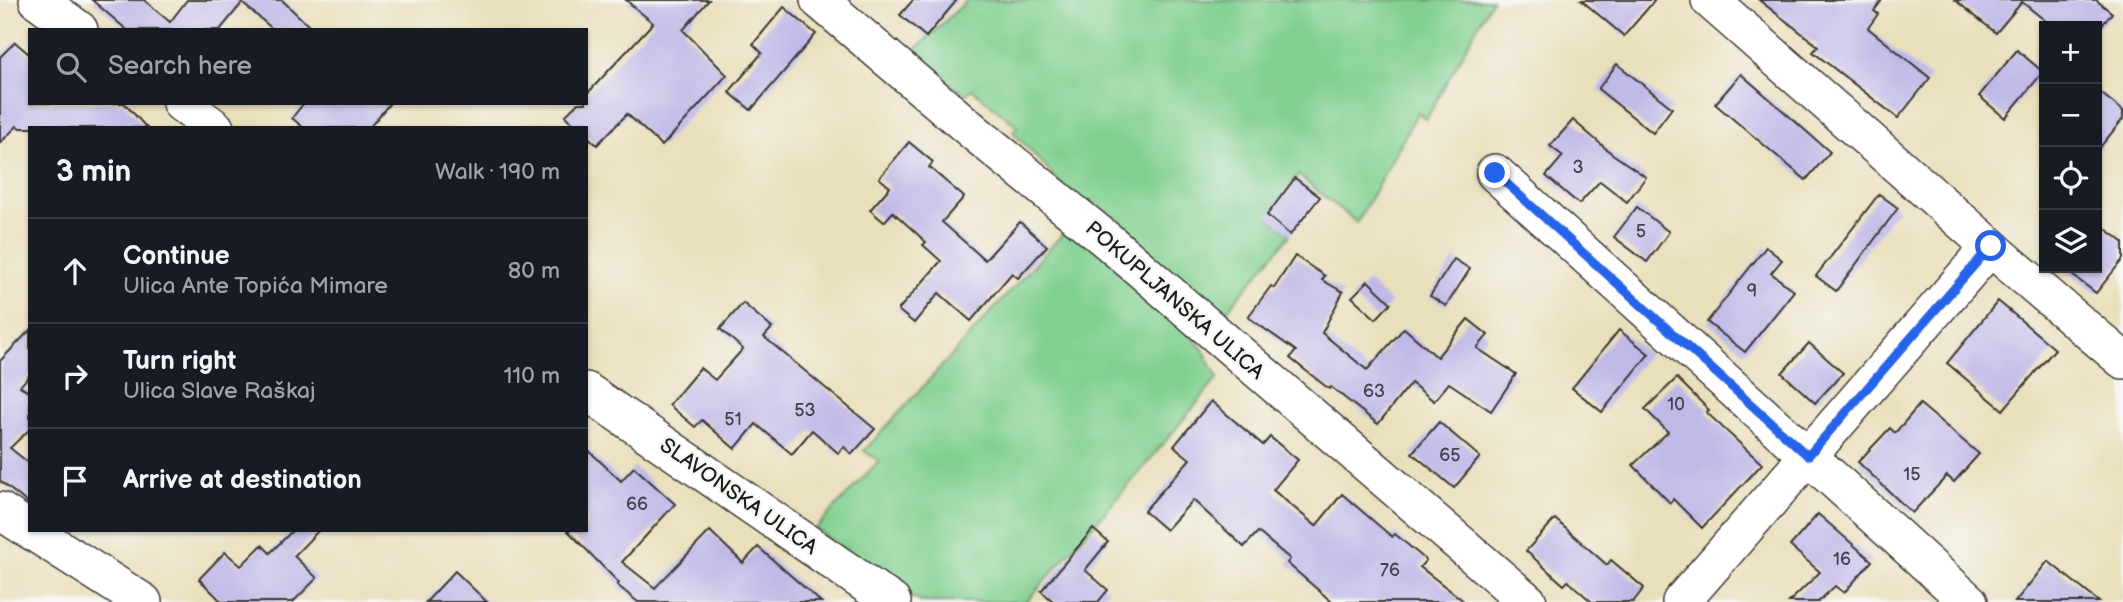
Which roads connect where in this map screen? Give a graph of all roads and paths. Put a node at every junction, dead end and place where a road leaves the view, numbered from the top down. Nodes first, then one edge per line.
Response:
1 (38, 0) edge
2 (819, 0) edge
3 (1710, 0) edge
4 (76, 28) edge
5 (184, 105) edge
6 (212, 126) edge
7 (1495, 173) dead end
8 (1991, 246) junction
9 (2123, 360) edge
10 (588, 392) edge
11 (1808, 456) junction
12 (0, 511) edge
13 (28, 529) edge
14 (33, 532) edge
15 (143, 602) edge
16 (892, 602) edge
17 (1528, 602) edge
18 (1681, 602) edge
19 (1969, 602) edge

1 - 4 street
2 - 17 street, POKUPLJANSKA ULICA
3 - 8 street
5 - 6 street
7 - 11 street
8 - 9 street
8 - 11 street
10 - 16 street, SLAVONSKA ULICA
11 - 18 street
11 - 19 street
12 - 13 street
14 - 15 street

